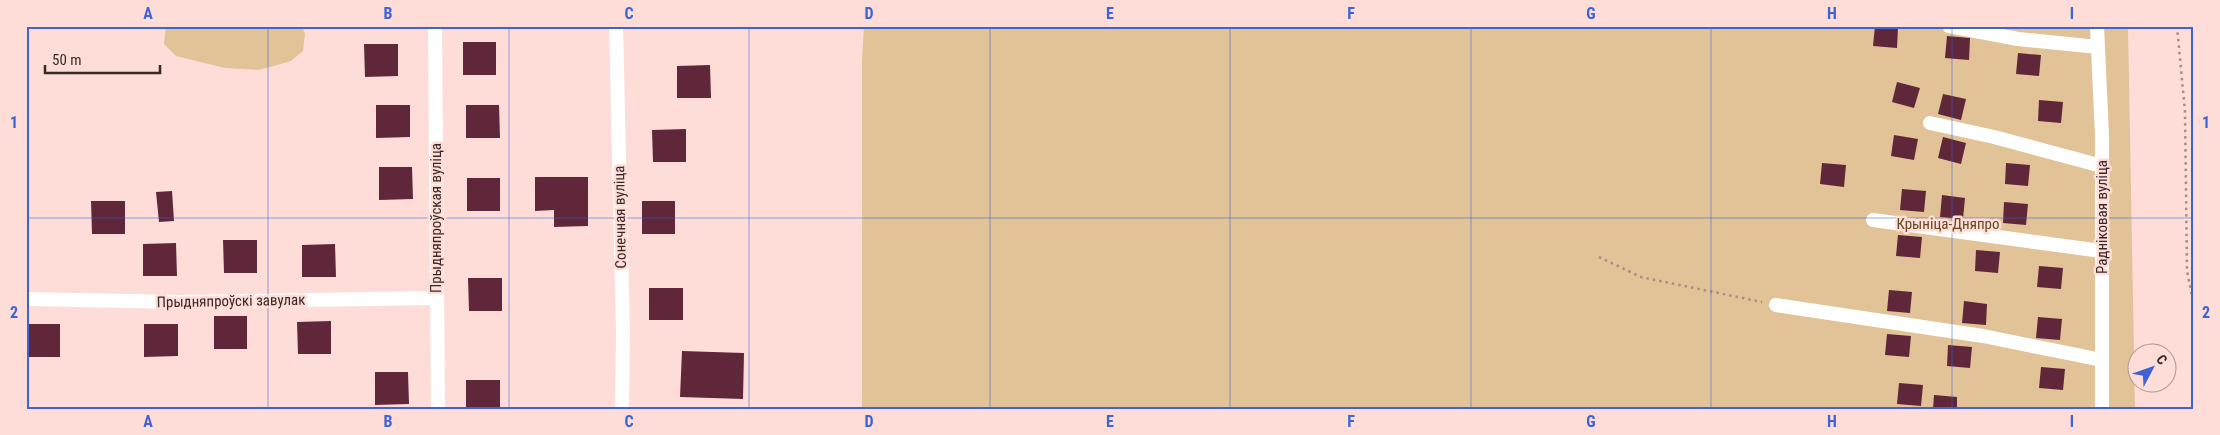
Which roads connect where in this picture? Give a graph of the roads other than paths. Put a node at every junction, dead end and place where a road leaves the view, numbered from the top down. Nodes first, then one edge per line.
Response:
1 (435, 26) edge
2 (616, 26) edge
3 (1949, 26) edge
4 (2097, 26) edge
5 (2098, 47) junction
6 (1930, 123) dead end
7 (2102, 166) junction
8 (1873, 220) dead end
9 (2101, 251) junction
10 (26, 298) edge
11 (436, 298) junction
12 (1776, 305) road end
13 (2102, 360) junction
14 (438, 409) edge
15 (622, 409) edge
16 (2102, 409) edge

1 - 11 street, Прыдняпроўская вуліца
2 - 15 street, Сонечная вуліца
3 - 5 street
4 - 5 street, Радніковая вуліца
5 - 7 street, Радніковая вуліца
6 - 7 street
7 - 9 street, Радніковая вуліца
8 - 9 street
9 - 13 street, Радніковая вуліца
10 - 11 street, Прыдняпроўскі завулак
11 - 14 street, Прыдняпроўская вуліца
12 - 13 street
13 - 16 street, Радніковая вуліца

